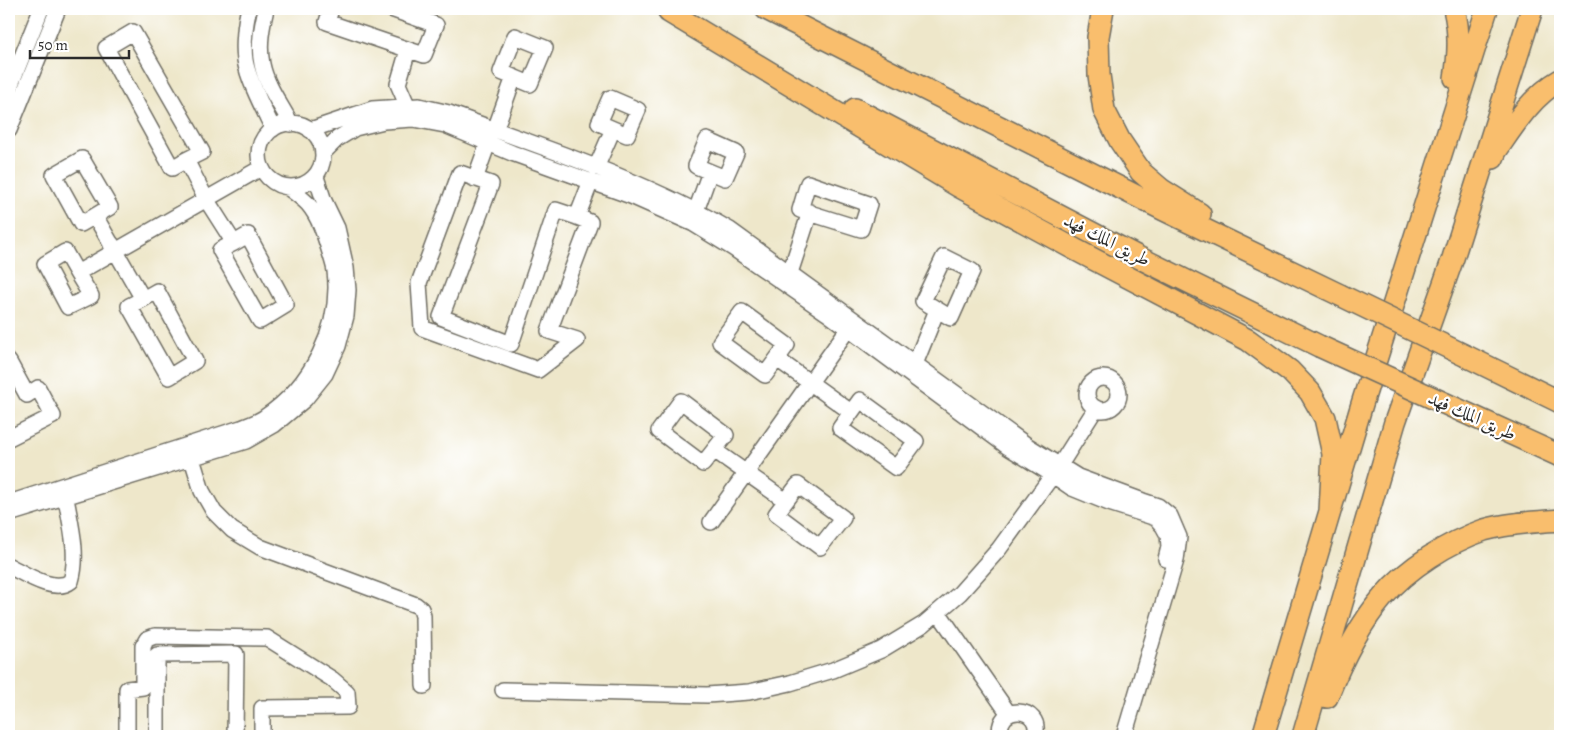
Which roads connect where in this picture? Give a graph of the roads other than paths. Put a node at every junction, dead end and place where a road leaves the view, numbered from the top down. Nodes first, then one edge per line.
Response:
1 (41, 9) edge
2 (58, 9) edge
3 (248, 9) edge
4 (266, 9) edge
5 (331, 9) edge
6 (391, 9) edge
7 (766, 9) edge
8 (1103, 9) edge
9 (1454, 9) edge
10 (1488, 9) edge
11 (1532, 9) edge
12 (666, 10) edge
13 (408, 50) junction
14 (514, 77) dead end
15 (1560, 80) edge
16 (9, 89) edge
17 (408, 106) junction
18 (292, 124) junction
19 (273, 129) junction
20 (613, 129) dead end
21 (9, 130) edge
22 (310, 130) junction
23 (492, 136) junction
24 (1442, 151) junction
25 (323, 153) junction
26 (186, 160) junction
27 (261, 168) junction
28 (710, 172) dead end
29 (594, 175) junction
30 (316, 177) junction
31 (475, 179) junction
32 (287, 187) junction
33 (206, 199) junction
34 (696, 211) junction
35 (810, 212) dead end
36 (95, 216) dead end
37 (577, 217) junction
38 (234, 243) junction
39 (113, 248) junction
40 (1453, 258) junction
41 (77, 273) dead end
42 (790, 273) junction
43 (1310, 280) junction
44 (143, 299) junction
45 (937, 310) dead end
46 (848, 329) junction
47 (777, 359) dead end
48 (9, 362) edge
49 (915, 364) junction
50 (810, 382) junction
51 (1560, 400) edge
52 (1096, 408) dead end
53 (851, 412) junction
54 (9, 438) edge
55 (714, 450) dead end
56 (190, 451) junction
57 (1560, 456) edge
58 (1056, 470) junction
59 (746, 472) junction
60 (65, 491) junction
61 (786, 501) dead end
62 (9, 503) edge
63 (1330, 511) junction
64 (9, 514) edge
65 (1560, 520) edge
66 (711, 522) dead end
67 (9, 566) edge
68 (938, 612) junction
69 (424, 686) dead end
70 (503, 690) dead end
71 (1009, 714) junction
72 (127, 736) edge
73 (157, 736) edge
74 (235, 736) edge
75 (262, 736) edge
76 (1001, 736) edge
77 (1035, 736) edge
78 (1113, 736) edge
79 (1124, 736) edge
80 (1263, 736) edge
81 (1303, 736) edge
82 (1310, 736) edge

1 - 16 street
2 - 21 street
3 - 19 street
4 - 18 street
5 - 13 street
6 - 13 street
7 - 43 highway
8 - 43 highway
9 - 24 highway
10 - 24 highway
11 - 40 highway
12 - 57 highway, طريق الملك فهد, bridge
12 - 63 highway
13 - 17 street
14 - 23 street
15 - 40 highway
17 - 22 street
17 - 23 street
18 - 19 street
18 - 22 street
19 - 27 street
20 - 29 street
22 - 25 street
23 - 25 street
23 - 29 street
23 - 31 street
24 - 63 highway
25 - 30 street
26 - 26 street
26 - 33 street
27 - 32 street
27 - 33 street
28 - 34 street
29 - 34 street
29 - 37 street
29 - 46 street
30 - 32 street
30 - 56 street
31 - 37 street
31 - 37 street
32 - 56 street
33 - 38 street
33 - 39 street
34 - 42 street
35 - 42 street
36 - 39 street
38 - 38 street
39 - 41 street
39 - 44 street
40 - 81 highway
42 - 49 street
43 - 51 highway, bridge
44 - 44 street
45 - 49 street
46 - 50 street
46 - 58 street
47 - 50 street
48 - 54 street
49 - 58 street
50 - 53 street
50 - 59 street
52 - 58 street
53 - 53 street
55 - 59 street
56 - 60 street
56 - 69 street
58 - 68 street
58 - 78 street
58 - 79 street
59 - 61 street
59 - 66 street
60 - 62 street
60 - 64 street
60 - 67 street
63 - 80 highway
65 - 82 highway
68 - 70 street
68 - 71 street
71 - 76 street
71 - 77 street
72 - 75 street
73 - 74 street

